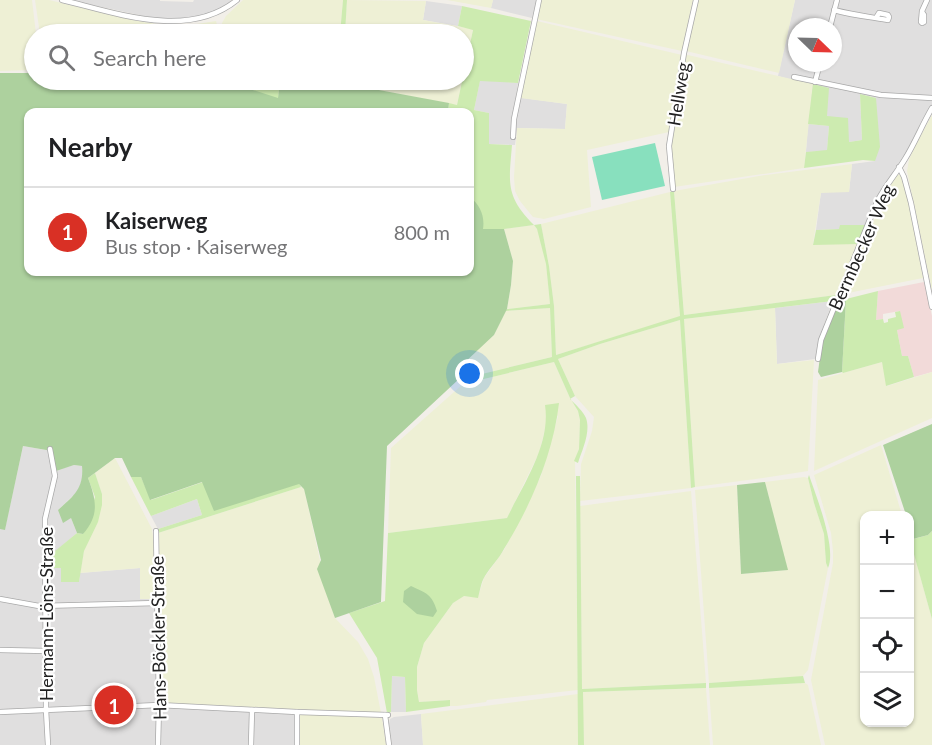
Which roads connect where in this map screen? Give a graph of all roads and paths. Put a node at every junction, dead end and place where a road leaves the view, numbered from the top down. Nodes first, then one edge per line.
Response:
1 (62, 0) edge
2 (237, 0) edge
3 (539, 0) edge
4 (696, 0) edge
5 (837, 0) edge
6 (927, 0) edge
7 (834, 10) junction
8 (922, 12) dead end
9 (832, 18) edge
10 (876, 18) dead end
11 (818, 72) edge
12 (794, 77) dead end
13 (815, 82) junction
14 (932, 98) edge
15 (932, 108) edge
16 (513, 137) dead end
17 (899, 167) junction
18 (673, 189) dead end
19 (932, 307) edge
20 (818, 359) dead end
21 (50, 449) dead end
22 (156, 531) dead end
23 (0, 599) edge
24 (158, 603) junction
25 (45, 605) junction
26 (0, 650) edge
27 (46, 651) junction
28 (159, 705) junction
29 (46, 710) junction
30 (252, 710) junction
31 (0, 712) edge
32 (297, 712) junction
33 (48, 745) edge
34 (158, 745) edge
35 (251, 745) edge
36 (297, 745) edge
37 (389, 745) edge

1 - 2 street
3 - 16 street
4 - 18 street, Hellweg
5 - 7 street
6 - 8 street
7 - 9 street
7 - 10 street
11 - 13 street
12 - 13 street
13 - 14 street
15 - 17 street, Bermbecker Weg
17 - 19 street
17 - 20 street, Bermbecker Weg
21 - 25 street, Hermann-Löns-Straße
22 - 24 street, Hans-Böckler-Straße
23 - 25 street
24 - 25 street
24 - 28 street, Hans-Böckler-Straße
25 - 27 street, Hermann-Löns-Straße
26 - 27 street
27 - 29 street, Hermann-Löns-Straße
28 - 29 street
28 - 30 street
28 - 34 street, Hans-Böckler-Straße
29 - 31 street
29 - 33 street, Hermann-Löns-Straße
30 - 32 street
30 - 35 street
32 - 36 street
32 - 37 street

